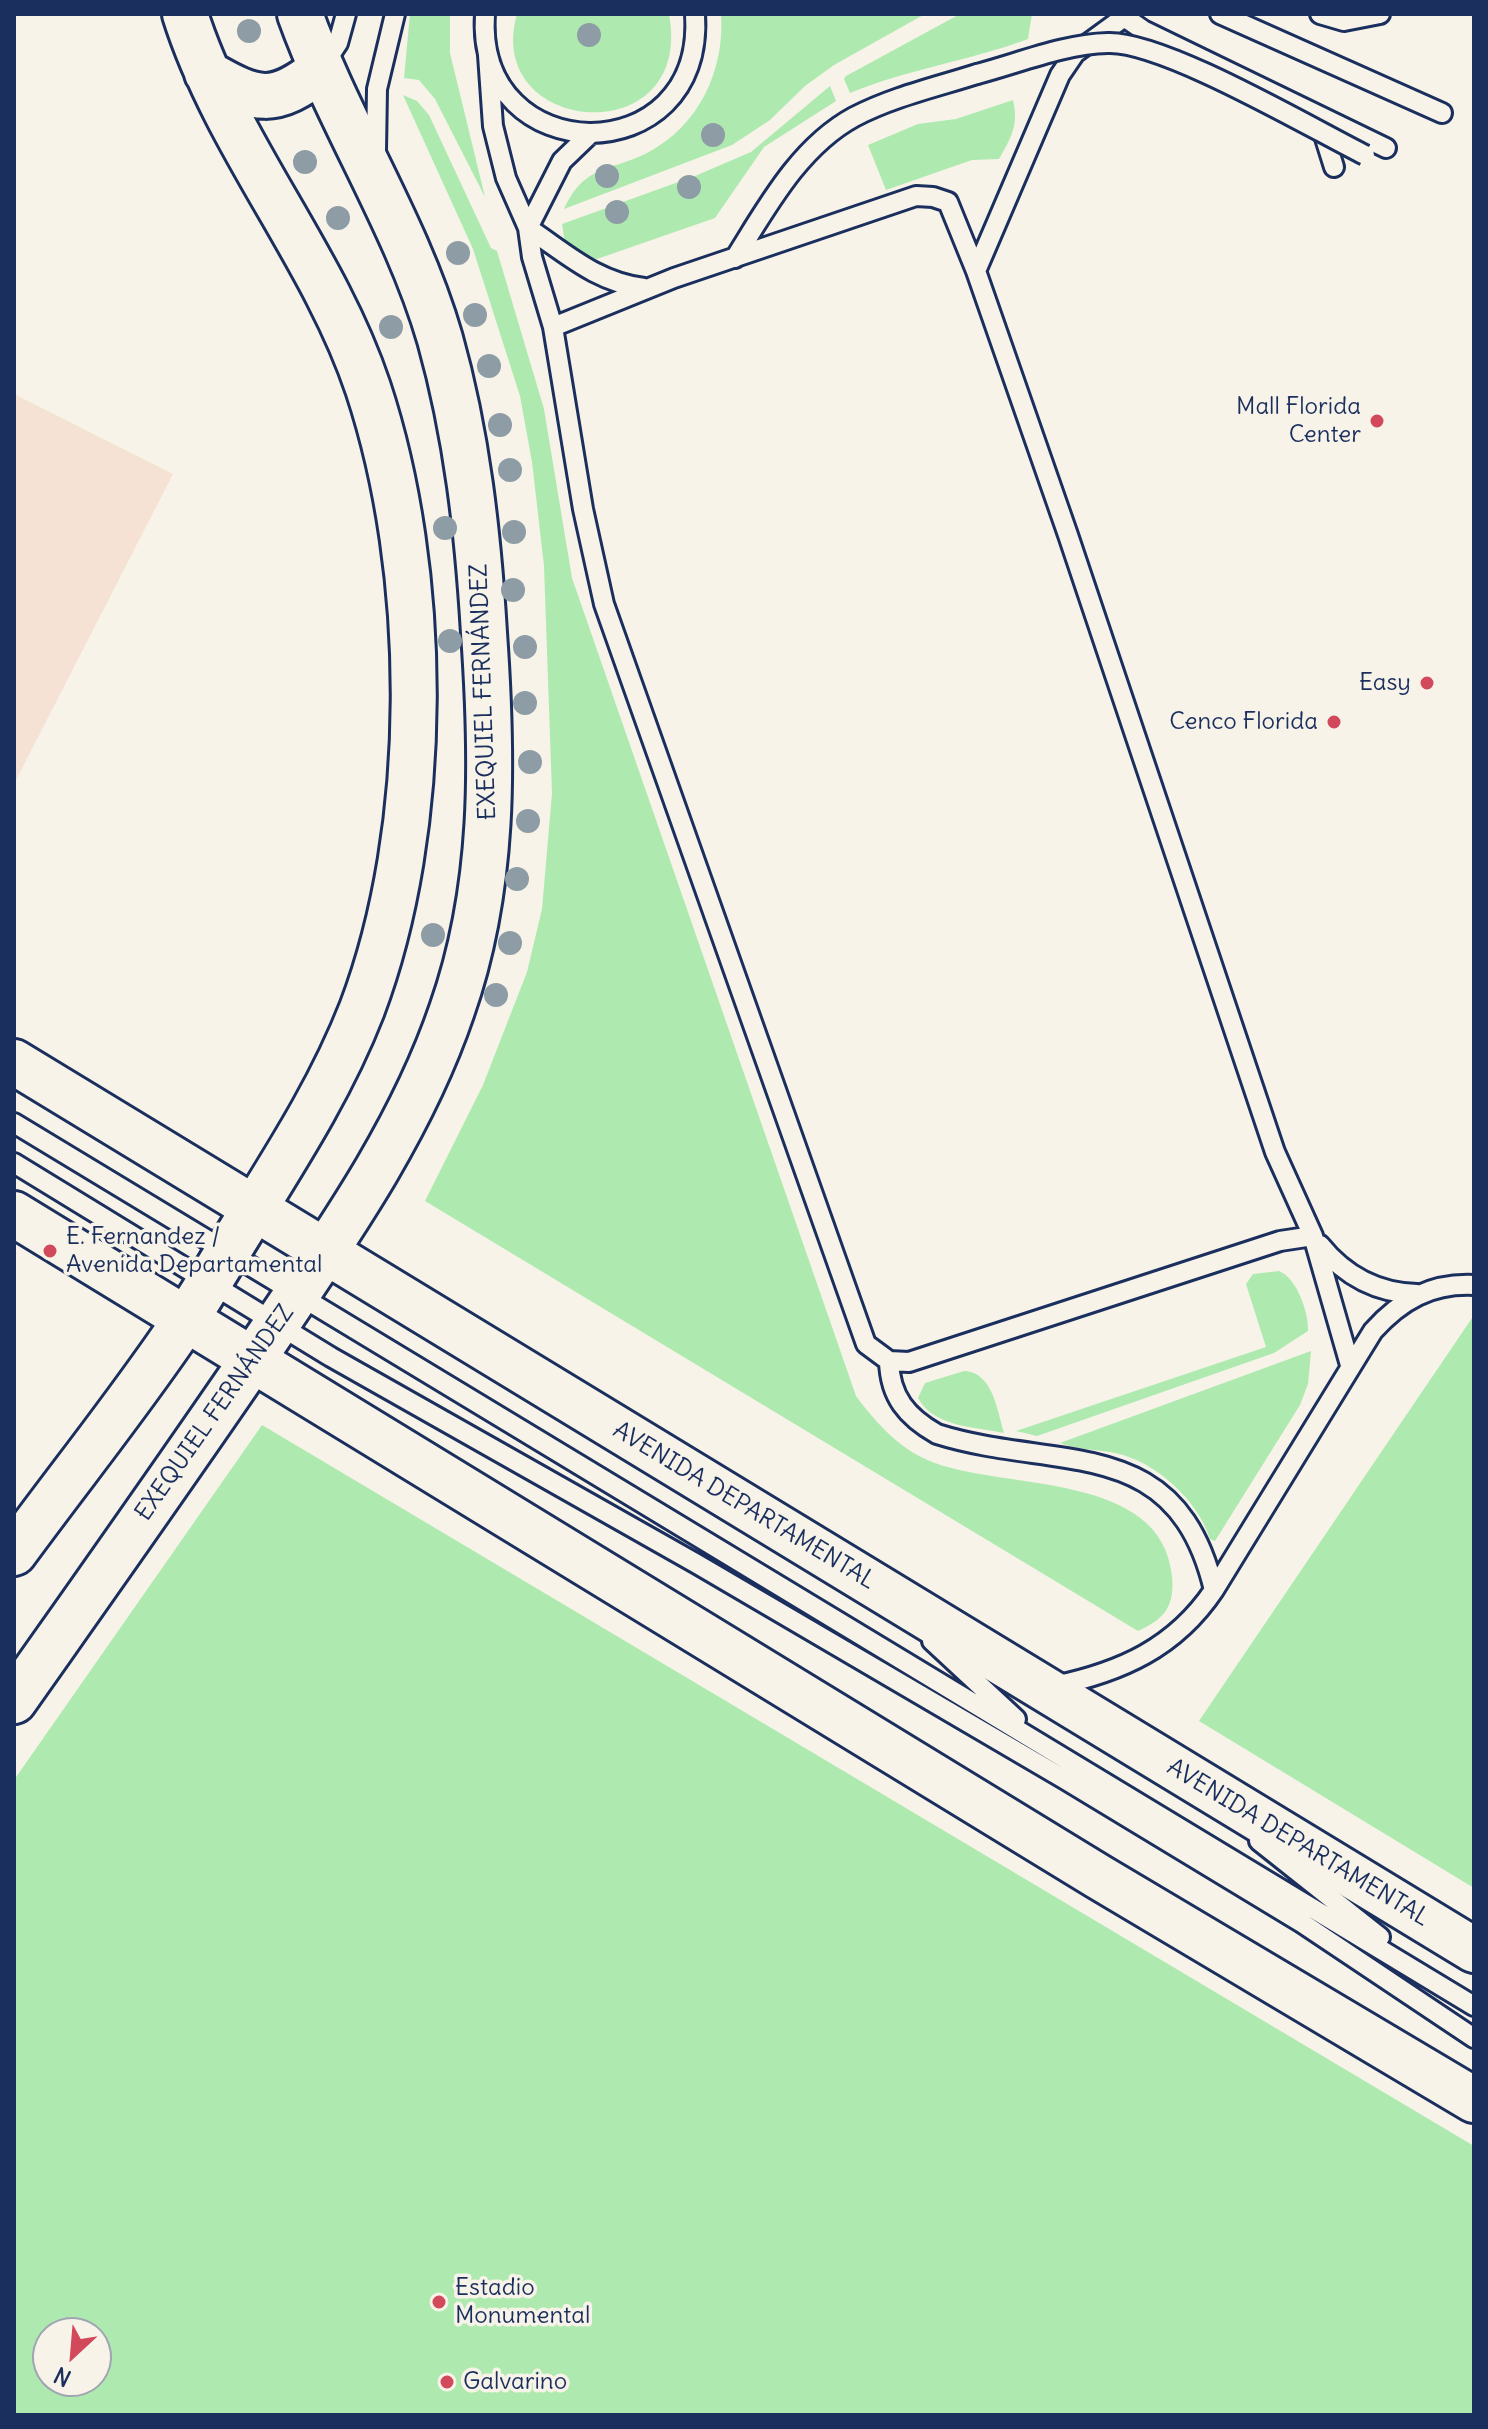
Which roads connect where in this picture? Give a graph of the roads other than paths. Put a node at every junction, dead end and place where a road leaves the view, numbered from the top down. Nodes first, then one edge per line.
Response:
1 (185, 14) edge
2 (300, 14) edge
3 (346, 14) edge
4 (395, 14) edge
5 (485, 14) edge
6 (695, 14) edge
7 (1220, 14) edge
8 (1320, 14) edge
9 (1380, 14) edge
10 (1122, 16) edge
11 (488, 55) junction
12 (320, 70) junction
13 (207, 73) junction
14 (1442, 113) dead end
15 (589, 135) junction
16 (1324, 135) junction
17 (1386, 148) dead end
18 (1365, 155) dead end
19 (1334, 167) dead end
20 (377, 186) junction
21 (528, 228) junction
22 (735, 258) junction
23 (976, 271) junction
24 (647, 288) junction
25 (553, 327) junction
26 (14, 1062) edge
27 (14, 1123) edge
28 (14, 1163) edge
29 (255, 1207) junction
30 (14, 1214) edge
31 (1313, 1236) junction
32 (326, 1252) junction
33 (208, 1284) junction
34 (1474, 1285) edge
35 (1417, 1294) junction
36 (276, 1326) junction
37 (889, 1361) junction
38 (1350, 1365) junction
39 (14, 1553) edge
40 (872, 1584) junction
41 (1214, 1590) junction
42 (1042, 1688) junction
43 (14, 1701) edge
44 (1041, 1743) junction
45 (1139, 1746) junction
46 (1474, 1950) edge
47 (1441, 1986) junction
48 (1474, 2006) edge
49 (1474, 2038) edge
50 (1474, 2100) edge

1 - 13 main road
2 - 12 main road, EXEQUIEL FERNÁNDEZ
3 - 12 lane
4 - 20 lane
5 - 11 lane
6 - 15 lane
7 - 14 lane
8 - 9 lane
10 - 17 lane
10 - 23 lane
11 - 15 lane
11 - 21 lane
12 - 13 main road
12 - 20 main road, EXEQUIEL FERNÁNDEZ
13 - 29 main road
15 - 21 lane
16 - 18 lane, bridge
16 - 19 lane
16 - 22 lane, bridge
20 - 32 main road, EXEQUIEL FERNÁNDEZ
21 - 24 lane
21 - 25 lane
22 - 23 lane
22 - 24 lane
23 - 31 lane
24 - 25 lane
25 - 37 lane
26 - 29 main road, AVENIDA DEPARTAMENTAL
27 - 33 lane
28 - 33 lane
29 - 32 main road, AVENIDA DEPARTAMENTAL
29 - 33 main road
30 - 33 main road
31 - 35 lane
31 - 37 lane
31 - 38 lane
32 - 36 main road, EXEQUIEL FERNÁNDEZ
32 - 40 main road, AVENIDA DEPARTAMENTAL
33 - 36 main road
33 - 36 lane
33 - 39 main road
34 - 35 lane
35 - 38 lane
36 - 43 main road, EXEQUIEL FERNÁNDEZ
36 - 44 lane
36 - 49 lane
36 - 50 main road
37 - 41 lane
38 - 41 lane
40 - 42 main road, AVENIDA DEPARTAMENTAL
40 - 44 lane
41 - 42 lane
42 - 45 main road, AVENIDA DEPARTAMENTAL
44 - 47 lane
45 - 46 main road, AVENIDA DEPARTAMENTAL
45 - 47 lane
47 - 48 lane

